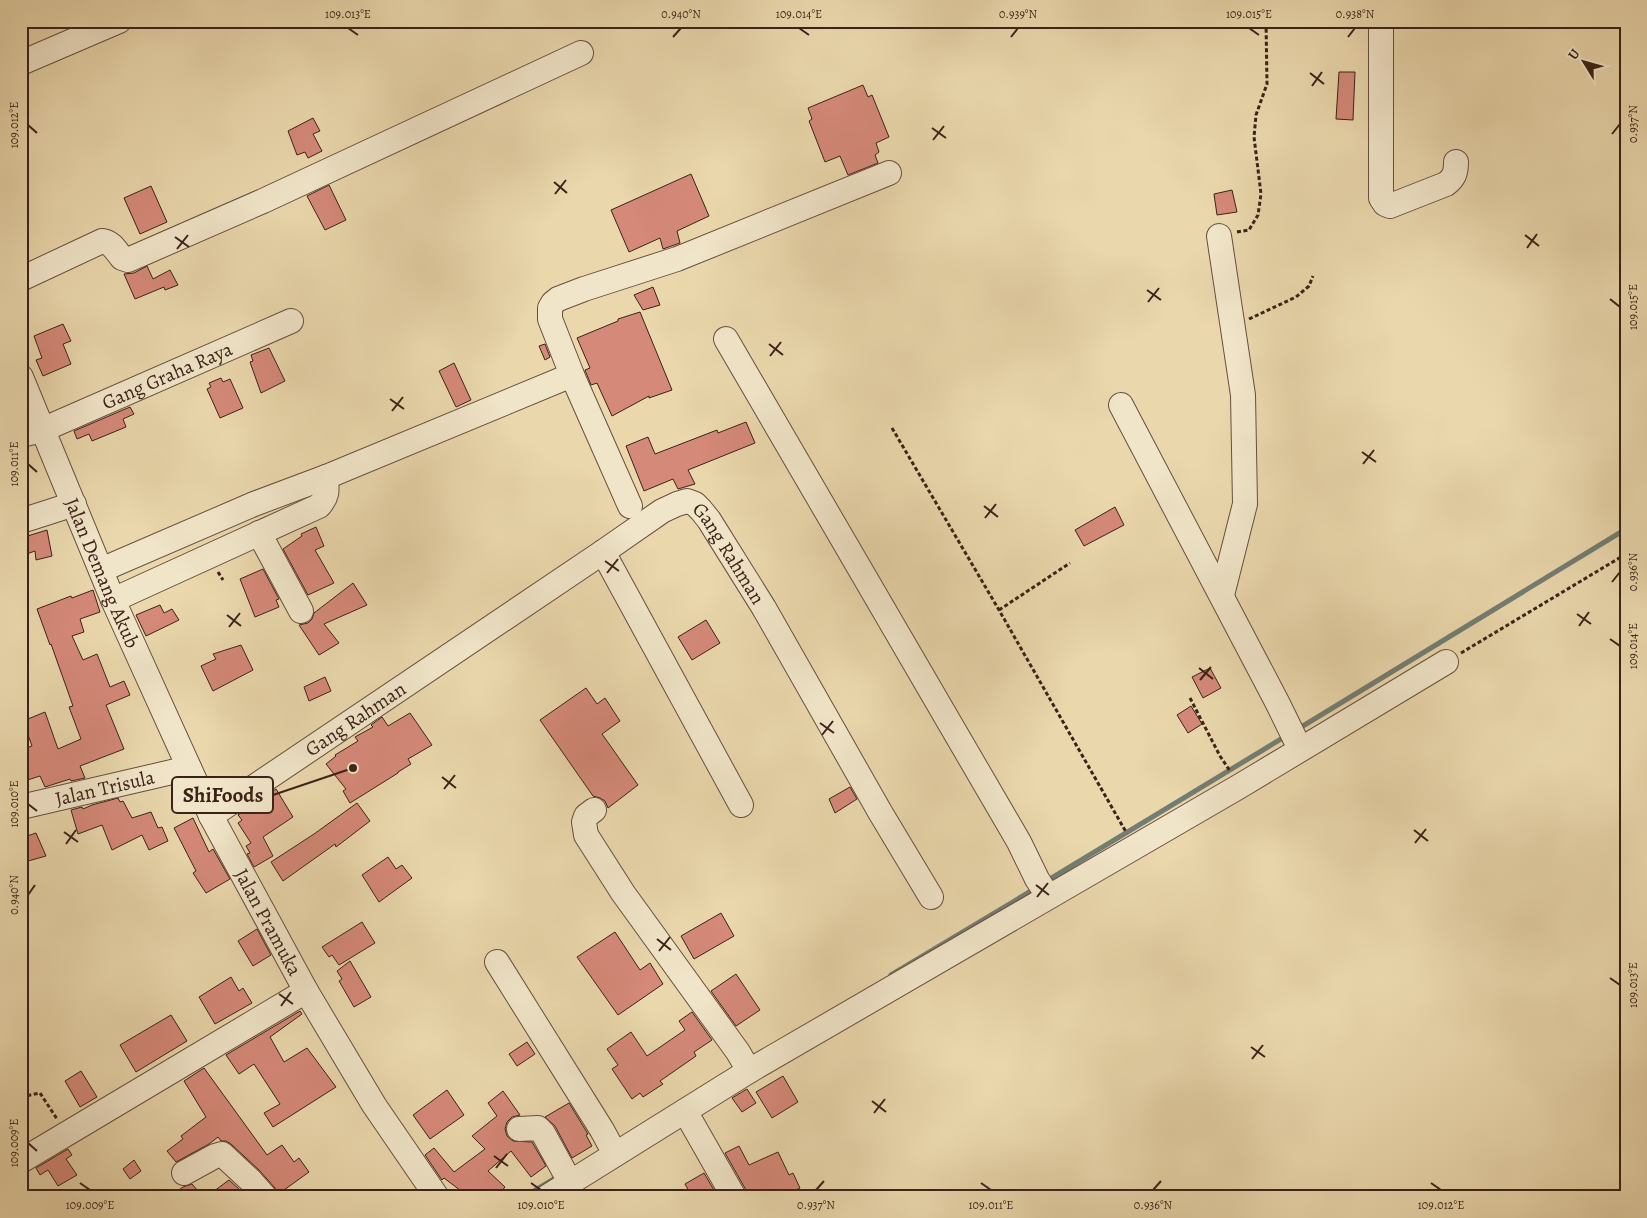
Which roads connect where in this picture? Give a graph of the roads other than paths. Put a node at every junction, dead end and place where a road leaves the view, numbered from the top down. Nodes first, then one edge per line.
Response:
1 (119, 21) edge
2 (1381, 21) edge
3 (580, 54) dead end
4 (21, 64) edge
5 (1456, 162) dead end
6 (889, 173) dead end
7 (1219, 236) road end
8 (21, 279) edge
9 (291, 320) dead end
10 (726, 339) dead end
11 (572, 375) junction
12 (21, 376) edge
13 (1121, 405) dead end
14 (32, 433) edge
15 (326, 477) junction
16 (74, 504) junction
17 (630, 506) dead end
18 (21, 521) edge
19 (259, 533) junction
20 (603, 552) junction
21 (101, 570) junction
22 (1222, 595) junction
23 (113, 600) junction
24 (302, 611) dead end
25 (1446, 662) road end
26 (1296, 740) junction
27 (189, 768) junction
28 (741, 805) dead end
29 (21, 807) edge
30 (594, 810) dead end
31 (211, 816) junction
32 (1043, 888) junction
33 (931, 897) dead end
34 (496, 962) dead end
35 (306, 991) junction
36 (744, 1064) junction
37 (684, 1111) junction
38 (519, 1129) dead end
39 (609, 1143) junction
40 (21, 1161) edge
41 (184, 1173) dead end
42 (565, 1173) junction
43 (265, 1197) edge
44 (437, 1197) edge
45 (547, 1197) edge
46 (734, 1197) edge

1 - 4 street
2 - 5 street
3 - 8 street
6 - 11 street
7 - 22 street
9 - 14 street, Gang Graha Raya
10 - 32 street
11 - 15 street
11 - 17 street
12 - 14 street, Jalan Demang Akub
13 - 22 street
14 - 16 street, Jalan Demang Akub
15 - 19 street
15 - 21 street
16 - 18 street
16 - 21 street, Jalan Demang Akub
19 - 23 street
19 - 24 street
20 - 28 street
20 - 31 street, Gang Rahman
20 - 33 street, Gang Rahman
21 - 23 street, Jalan Demang Akub
22 - 26 street
23 - 27 street, Jalan Demang Akub
25 - 26 street
26 - 32 street
27 - 29 street, Jalan Trisula
27 - 31 street, Jalan Pramuka
30 - 36 street
31 - 35 street, Jalan Pramuka
32 - 36 street
34 - 39 street
35 - 40 street
35 - 44 street, Jalan Pramuka
36 - 37 street
37 - 39 street
37 - 46 street
38 - 42 street
39 - 42 street
41 - 43 street
42 - 45 street

